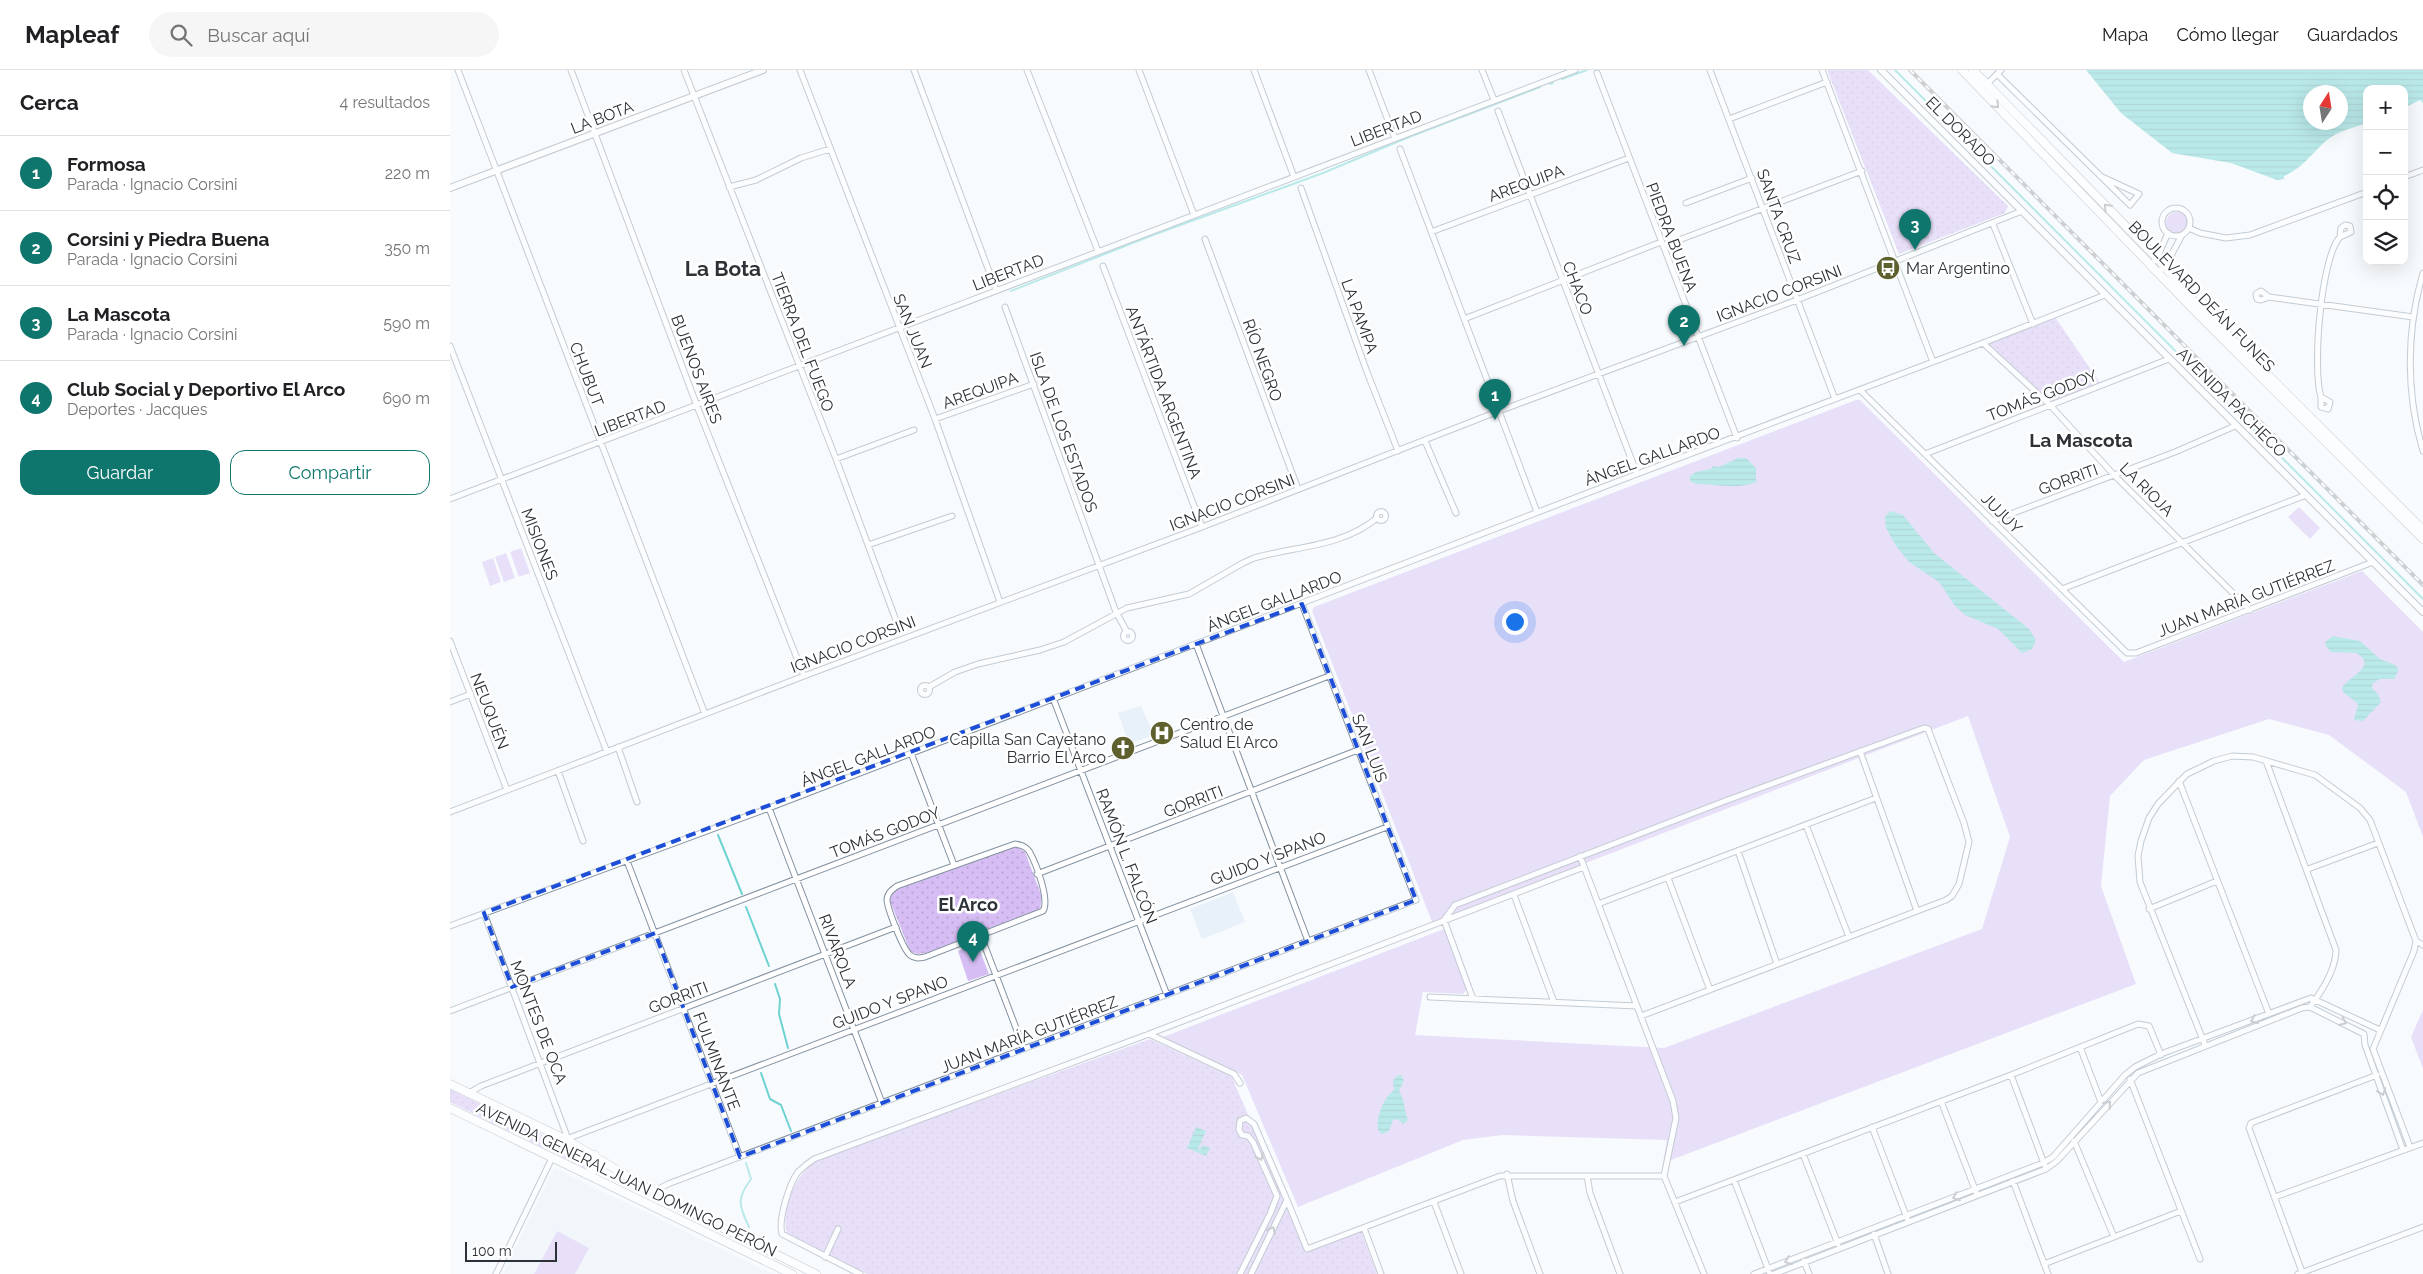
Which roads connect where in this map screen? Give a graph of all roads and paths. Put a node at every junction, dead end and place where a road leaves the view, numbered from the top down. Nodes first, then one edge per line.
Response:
1 (458, 70) edge
2 (571, 70) edge
3 (684, 70) edge
4 (763, 70) edge
5 (800, 70) edge
6 (914, 70) edge
7 (1027, 70) edge
8 (1140, 70) edge
9 (1254, 70) edge
10 (1369, 70) edge
11 (1482, 70) edge
12 (1575, 70) edge
13 (1710, 70) edge
14 (1822, 70) edge
15 (1881, 70) edge
16 (1962, 70) edge
17 (1973, 70) edge
18 (1597, 72) dead end
19 (1999, 72) edge
20 (1827, 82) junction
21 (1987, 84) junction
22 (694, 96) junction
23 (1494, 100) junction
24 (1498, 111) dead end
25 (1729, 119) junction
26 (595, 134) junction
27 (1395, 138) junction
28 (830, 149) junction
29 (1400, 150) dead end
30 (1629, 158) junction
31 (2423, 170) edge
32 (496, 171) junction
33 (1862, 171) junction
34 (2100, 176) junction
35 (2408, 176) edge
36 (1294, 177) junction
37 (1752, 178) junction
38 (730, 187) junction
39 (450, 188) edge
40 (1301, 188) dead end
41 (2363, 193) edge
42 (1529, 194) junction
43 (1686, 202) dead end
44 (1763, 208) junction
45 (2022, 211) junction
46 (1194, 215) junction
47 (1993, 224) junction
48 (2188, 228) junction
49 (1431, 232) junction
50 (2168, 233) junction
51 (2182, 235) junction
52 (2340, 237) dead end
53 (1205, 239) dead end
54 (1662, 244) junction
55 (1098, 251) junction
56 (1896, 261) junction
57 (2154, 261) junction
58 (1103, 266) dead end
59 (2162, 269) junction
60 (2423, 274) edge
61 (1562, 281) junction
62 (996, 290) junction
63 (2105, 295) junction
64 (2269, 296) dead end
65 (1797, 300) junction
66 (2321, 304) junction
67 (1004, 308) dead end
68 (1464, 318) junction
69 (2413, 318) junction
70 (2034, 324) junction
71 (898, 327) junction
72 (1698, 337) junction
73 (1983, 344) junction
74 (450, 346) edge
75 (2169, 359) junction
76 (1933, 362) junction
77 (800, 367) junction
78 (1598, 374) junction
79 (1034, 384) junction
80 (1860, 390) junction
81 (2320, 397) dead end
82 (1835, 399) junction
83 (2050, 405) junction
84 (697, 406) junction
85 (1499, 411) junction
86 (935, 420) junction
87 (2235, 426) junction
88 (914, 430) dead end
89 (1736, 438) junction
90 (1425, 441) junction
91 (600, 443) junction
92 (1398, 451) junction
93 (2423, 451) edge
94 (1925, 454) junction
95 (836, 459) junction
96 (1637, 474) junction
97 (2114, 475) junction
98 (502, 480) junction
99 (1298, 489) junction
100 (2306, 495) junction
101 (450, 499) edge
102 (1456, 512) dead end
103 (1537, 512) junction
104 (952, 516) dead end
105 (1377, 518) dead end
106 (1992, 521) junction
107 (1202, 527) junction
108 (2423, 530) edge
109 (2423, 539) edge
110 (2182, 543) junction
111 (868, 545) junction
112 (2373, 562) junction
113 (1099, 565) junction
114 (2062, 590) junction
115 (1000, 602) junction
116 (1302, 604) junction
117 (2250, 610) junction
118 (1116, 612) junction
119 (2423, 612) edge
120 (898, 624) dead end
121 (1126, 632) dead end
122 (450, 641) edge
123 (1196, 644) junction
124 (2127, 653) joint
125 (804, 676) junction
126 (1329, 676) junction
127 (929, 687) dead end
128 (471, 694) junction
129 (1053, 698) junction
130 (450, 702) edge
131 (705, 714) junction
132 (1223, 716) junction
133 (618, 747) junction
134 (1358, 750) junction
135 (1860, 750) junction
136 (607, 752) junction
137 (911, 753) junction
138 (2266, 761) junction
139 (1081, 770) junction
140 (558, 771) junction
141 (2179, 780) junction
142 (507, 790) junction
143 (1252, 792) junction
144 (1876, 798) junction
145 (637, 802) dead end
146 (770, 808) junction
147 (450, 812) edge
148 (939, 824) junction
149 (1806, 825) junction
150 (1387, 827) junction
151 (584, 841) dead end
152 (2378, 843) junction
153 (1110, 847) junction
154 (1738, 851) junction
155 (1580, 856) junction
156 (627, 861) junction
157 (954, 865) junction
158 (1280, 867) junction
159 (1584, 867) junction
160 (2308, 869) junction
161 (1037, 874) junction
162 (797, 878) junction
163 (1668, 878) junction
164 (2217, 881) junction
165 (1514, 895) junction
166 (1416, 900) joint
167 (1598, 904) junction
168 (2149, 909) junction
169 (1917, 911) junction
170 (484, 913) junction
171 (1138, 921) junction
172 (1445, 922) junction
173 (450, 926) edge
174 (896, 927) junction
175 (655, 933) junction
176 (981, 936) junction
177 (1849, 937) junction
178 (1308, 941) junction
179 (2416, 941) junction
180 (2423, 945) edge
181 (826, 954) junction
182 (1777, 964) junction
183 (997, 976) junction
184 (512, 987) junction
185 (1710, 990) junction
186 (1166, 995) junction
187 (1430, 997) dead end
188 (1473, 999) junction
189 (2316, 999) junction
190 (1554, 1002) junction
191 (1637, 1006) junction
192 (2310, 1007) junction
193 (684, 1008) junction
194 (450, 1011) edge
195 (2268, 1014) junction
196 (1641, 1016) junction
197 (854, 1029) junction
198 (2380, 1030) junction
199 (1149, 1034) junction
200 (2204, 1042) junction
201 (2365, 1046) junction
202 (2373, 1046) junction
203 (2080, 1047) junction
204 (1024, 1049) junction
205 (2161, 1054) junction
206 (2164, 1061) junction
207 (541, 1063) junction
208 (2382, 1073) junction
209 (2011, 1075) junction
210 (2376, 1075) junction
211 (2130, 1079) junction
212 (712, 1083) junction
213 (1240, 1083) dead end
214 (450, 1084) edge
215 (469, 1093) junction
216 (1941, 1101) junction
217 (2101, 1102) junction
218 (882, 1103) junction
219 (450, 1108) edge
220 (1872, 1127) junction
221 (568, 1139) junction
222 (2074, 1141) junction
223 (2423, 1144) edge
224 (2410, 1147) junction
225 (2404, 1150) junction
226 (1803, 1154) junction
227 (595, 1155) junction
228 (740, 1157) junction
229 (552, 1158) junction
230 (2044, 1163) junction
231 (2046, 1169) junction
232 (586, 1174) junction
233 (1508, 1174) junction
234 (1587, 1176) junction
235 (1664, 1176) junction
236 (2011, 1176) junction
237 (1734, 1180) junction
238 (2014, 1182) junction
239 (1975, 1190) junction
240 (653, 1193) junction
241 (1978, 1196) junction
242 (2275, 1197) junction
243 (1287, 1200) junction
244 (1434, 1202) junction
245 (1675, 1202) junction
246 (2181, 1211) junction
247 (1906, 1216) junction
248 (1909, 1222) junction
249 (2423, 1227) edge
250 (1364, 1228) junction
251 (838, 1229) dead end
252 (1872, 1229) junction
253 (1875, 1236) junction
254 (2114, 1237) junction
255 (1837, 1242) junction
256 (1840, 1249) junction
257 (1802, 1256) junction
258 (825, 1257) junction
259 (2200, 1259) dead end
260 (1804, 1262) junction
261 (2044, 1264) junction
262 (1769, 1271) edge
263 (2300, 1273) edge
264 (496, 1274) edge
265 (792, 1274) edge
266 (816, 1274) edge
267 (860, 1274) edge
268 (1240, 1274) edge
269 (1250, 1274) edge
270 (1381, 1274) edge
271 (1461, 1274) edge
272 (1540, 1274) edge
273 (1620, 1274) edge
274 (1704, 1274) edge
275 (1754, 1274) edge
276 (1774, 1274) edge
277 (1809, 1274) edge
278 (1888, 1274) edge
279 (2048, 1274) edge

1 - 32 street, CHUBUT
2 - 26 street, BUENOS AIRES
3 - 22 street, TIERRA DEL FUEGO
4 - 22 street, LA BOTA
5 - 28 street, SAN JUAN
6 - 62 street
7 - 55 street
8 - 46 street
9 - 36 street
10 - 27 street
11 - 23 street
12 - 23 street, LIBERTAD
13 - 25 street, SANTA CRUZ
14 - 20 street
15 - 45 street, EL DORADO
16 -> 57 main road, BOULEVARD DEÁN FUNES
17 - 21 main road, BOULEVARD DEÁN FUNES
18 - 30 street, PIEDRA BUENA
19 - 21 street
19 - 34 street
20 - 25 street
20 - 33 street
57 -> 21 main road, BOULEVARD DEÁN FUNES
22 - 26 street, LA BOTA
22 - 38 street, TIERRA DEL FUEGO
23 - 27 street, LIBERTAD
24 - 42 street, CHACO
25 - 37 street, SANTA CRUZ
26 - 32 street, LA BOTA
26 - 84 street, BUENOS AIRES
27 - 36 street, LIBERTAD
28 - 38 street
28 - 71 street, SAN JUAN
29 - 49 street
30 - 42 street, AREQUIPA
30 - 54 street, PIEDRA BUENA
31 - 35 street
32 - 39 street, LA BOTA
32 - 91 street, CHUBUT
33 - 44 street
33 - 56 street
34 - 34 street
36 - 46 street, LIBERTAD
37 - 43 street
37 - 44 street, SANTA CRUZ
38 - 77 street, TIERRA DEL FUEGO
40 - 92 street, LA PAMPA
41 - 48 street
42 - 49 street, AREQUIPA
42 - 61 street, CHACO
44 - 54 street
44 - 65 street, SANTA CRUZ
45 - 47 street, IGNACIO CORSINI
45 - 63 street, AVENIDA PACHECO
46 - 55 street, LIBERTAD
47 - 56 street, IGNACIO CORSINI
47 - 70 street
48 - 50 street
48 - 51 street
49 - 68 street
50 - 51 street
50 - 57 street
51 - 59 street
52 - 66 street
53 - 99 street, RÍO NEGRO
54 - 61 street
54 - 72 street, PIEDRA BUENA
55 - 62 street, LIBERTAD
56 - 65 street, IGNACIO CORSINI
56 - 76 street
57 - 59 main road, BOULEVARD DEÁN FUNES
58 - 107 street, ANTÁRTIDA ARGENTINA
59 - 108 main road, BOULEVARD DEÁN FUNES
59 - 109 main road, BOULEVARD DEÁN FUNES
60 - 69 street
61 - 68 street
61 - 78 street, CHACO
62 - 71 street, LIBERTAD
63 - 70 street, ÁNGEL GALLARDO
63 - 75 street, AVENIDA PACHECO
64 - 66 street
65 - 72 street, IGNACIO CORSINI
65 - 82 street, SANTA CRUZ
66 - 69 street
66 - 81 street
67 - 79 street, ISLA DE LOS ESTADOS
68 - 85 street
69 - 93 street
70 - 73 street, ÁNGEL GALLARDO
71 - 77 street, LIBERTAD
71 - 86 street, SAN JUAN
72 - 78 street, IGNACIO CORSINI
72 - 89 street, PIEDRA BUENA
73 - 76 street, ÁNGEL GALLARDO
73 - 83 street, LA RIOJA
74 - 98 street, MISIONES
75 - 83 street, TOMÁS GODOY
75 - 87 street, AVENIDA PACHECO
76 - 80 street, ÁNGEL GALLARDO
77 - 84 street, LIBERTAD
77 - 95 street, TIERRA DEL FUEGO
78 - 85 street, IGNACIO CORSINI
78 - 96 street, CHACO
79 - 86 street, AREQUIPA
79 - 113 street, ISLA DE LOS ESTADOS
80 - 82 street, ÁNGEL GALLARDO
80 - 94 street, JUJUY
82 - 89 street, ÁNGEL GALLARDO
83 - 94 street, TOMÁS GODOY
83 - 97 street, LA RIOJA
84 - 91 street, LIBERTAD
84 - 125 street, BUENOS AIRES
85 - 90 street, IGNACIO CORSINI
85 - 103 street
86 - 115 street, SAN JUAN
87 - 97 street, GORRITI
87 - 100 street, AVENIDA PACHECO
88 - 95 street
89 - 96 street, ÁNGEL GALLARDO
90 - 92 street, IGNACIO CORSINI
90 - 102 street
91 - 98 street, LIBERTAD
91 - 131 street, CHUBUT
92 - 99 street, IGNACIO CORSINI
94 - 106 street, JUJUY
95 - 111 street, TIERRA DEL FUEGO
96 - 103 street, ÁNGEL GALLARDO
97 - 106 street, GORRITI
97 - 110 street, LA RIOJA
98 - 101 street, LIBERTAD
98 - 136 street, MISIONES
99 - 107 street, IGNACIO CORSINI
100 - 110 street
100 - 112 street, AVENIDA PACHECO
103 - 116 street, ÁNGEL GALLARDO
104 - 111 street
105 - 118 street
106 - 114 street, JUJUY
107 - 113 street, IGNACIO CORSINI
110 - 114 street
110 - 117 street, LA RIOJA
111 - 120 street, TIERRA DEL FUEGO
112 - 117 street, JUAN MARÍA GUTIÉRREZ
112 - 119 street, AVENIDA PACHECO
113 - 115 street, IGNACIO CORSINI
113 - 118 street, ISLA DE LOS ESTADOS
114 - 124 street, JUJUY
115 - 125 street, IGNACIO CORSINI
116 - 123 street, ÁNGEL GALLARDO
116 - 126 street, SAN LUIS
117 - 124 street, JUAN MARÍA GUTIÉRREZ
118 - 121 street, ISLA DE LOS ESTADOS
118 - 127 street
122 - 128 street, NEUQUÉN
123 - 129 street, ÁNGEL GALLARDO
123 - 132 street
125 - 131 street, IGNACIO CORSINI
126 - 132 street, TOMÁS GODOY
126 - 134 street, SAN LUIS
128 - 130 street
128 - 142 street, NEUQUÉN
129 - 137 street, ÁNGEL GALLARDO
129 - 139 street, RAMÓN L. FALCÓN
131 - 133 street, IGNACIO CORSINI
132 - 139 street, TOMÁS GODOY
132 - 143 street
133 - 136 street, IGNACIO CORSINI
133 - 145 street
134 - 143 street, GORRITI
134 - 150 street, SAN LUIS
135 - 144 street
135 - 155 street
135 - 169 street
136 - 140 street, IGNACIO CORSINI
137 - 146 street, ÁNGEL GALLARDO
137 - 148 street
138 - 141 street
138 - 152 street
138 - 160 street
139 - 148 street, TOMÁS GODOY
139 - 153 street, RAMÓN L. FALCÓN
140 - 142 street, IGNACIO CORSINI
140 - 151 street
141 - 164 street
141 - 168 street
142 - 147 street, IGNACIO CORSINI
143 - 153 street, GORRITI
143 - 158 street
144 - 149 street
144 - 169 street
146 - 156 street, ÁNGEL GALLARDO
146 - 162 street, RIVAROLA
148 - 157 street
148 - 162 street, TOMÁS GODOY
149 - 154 street
149 - 177 street
150 - 158 street, GUIDO Y SPANO
150 - 166 street, SAN LUIS
152 - 160 street
152 - 179 street
153 - 161 street, GORRITI
153 - 171 street, RAMÓN L. FALCÓN
154 - 163 street
154 - 182 street
155 - 159 street
155 - 172 street
156 - 170 street, ÁNGEL GALLARDO
156 - 175 street, FULMINANTE
157 - 161 street
157 - 174 street
158 - 171 street, GUIDO Y SPANO
158 - 178 street
159 - 165 street
159 - 167 street
160 - 189 street
161 - 176 street
162 - 175 street, TOMÁS GODOY
162 - 181 street, RIVAROLA
163 - 167 street
163 - 185 street
164 - 168 street
164 - 195 street
165 - 172 street
165 - 190 street
166 - 178 street, JUAN MARÍA GUTIÉRREZ
167 - 191 street
168 - 200 street
169 - 177 street
170 - 173 street, ÁNGEL GALLARDO
170 - 184 street, MONTES DE OCA
171 - 183 street, GUIDO Y SPANO
171 - 186 street, RAMÓN L. FALCÓN
172 - 188 street
172 - 199 street
174 - 176 street
174 - 181 street, GORRITI
175 - 184 street, TOMÁS GODOY
175 - 193 street, FULMINANTE
176 - 183 street
177 - 182 street
178 - 186 street, JUAN MARÍA GUTIÉRREZ
179 - 180 street
179 - 198 street
181 - 193 street, GORRITI
181 - 197 street, RIVAROLA
182 - 185 street
183 - 197 street, GUIDO Y SPANO
183 - 204 street
184 - 194 street, TOMÁS GODOY
184 - 207 street, MONTES DE OCA
185 - 196 street
186 - 204 street, JUAN MARÍA GUTIÉRREZ
187 - 188 street
188 - 190 street
189 - 192 street
189 - 195 street
189 - 198 street
190 - 191 street
191 - 196 street
192 - 200 street
192 -> 201 street
193 - 207 street, GORRITI
193 - 212 street, FULMINANTE
195 -> 200 street
196 - 235 street
197 - 212 street, GUIDO Y SPANO
197 - 218 street, RIVAROLA
198 - 202 street
199 - 213 street
199 - 258 street
200 - 205 street
200 - 206 street
201 - 202 street
201 - 210 street
202 - 208 street
203 - 205 street
203 - 209 street
203 - 217 street
204 - 218 street, JUAN MARÍA GUTIÉRREZ
205 - 206 street
205 - 217 street
206 - 211 street
207 - 215 street, GORRITI
207 - 221 street, MONTES DE OCA
208 - 210 street
208 - 224 street
209 - 216 street
209 - 230 street
210 -> 225 street
210 - 242 street
222 -> 211 street
211 - 246 street
212 - 221 street, GUIDO Y SPANO
212 - 228 street, FULMINANTE
214 - 215 main road, AVENIDA GENERAL JUAN DOMINGO PERÓN
215 - 221 main road, AVENIDA GENERAL JUAN DOMINGO PERÓN
216 - 220 street
216 - 239 street
217 - 230 street
218 - 228 street, JUAN MARÍA GUTIÉRREZ
219 - 229 main road, AVENIDA GENERAL JUAN DOMINGO PERÓN
220 - 226 street
220 - 247 street
221 - 227 main road, AVENIDA GENERAL JUAN DOMINGO PERÓN
222 - 231 street
222 - 254 street
223 - 224 street
224 - 225 street
225 - 242 street
226 - 237 street
226 - 255 street
227 - 232 main road
227 - 240 main road, AVENIDA GENERAL JUAN DOMINGO PERÓN
228 - 240 street, JUAN MARÍA GUTIÉRREZ
229 - 232 main road, AVENIDA GENERAL JUAN DOMINGO PERÓN
229 - 264 street
230 - 231 street
230 - 236 street
231 - 238 street
232 - 265 main road, AVENIDA GENERAL JUAN DOMINGO PERÓN
233 - 234 street
233 - 244 street
233 - 272 street
234 - 235 street
234 - 273 street
235 - 245 street
236 - 238 street
236 - 239 street
237 - 245 street
237 - 262 street
238 - 241 street
238 - 261 street
239 - 241 street
239 -> 247 street
240 - 266 main road, AVENIDA GENERAL JUAN DOMINGO PERÓN
241 - 248 street
242 - 263 street
243 - 250 street
243 -> 268 street
269 -> 243 street
244 - 250 street
244 - 271 street
245 - 274 street
246 - 254 street
246 - 259 street
247 - 248 street
247 - 252 street
248 - 253 street
249 - 263 street
250 - 270 street
251 - 258 street
252 - 253 street
252 - 255 street
253 - 256 street
253 - 278 street
254 - 261 street
255 - 256 street
255 - 257 street
256 - 260 street
257 - 260 street
257 -> 262 street
258 - 267 street
260 - 276 street
260 - 277 street
261 - 279 street
262 - 275 street

